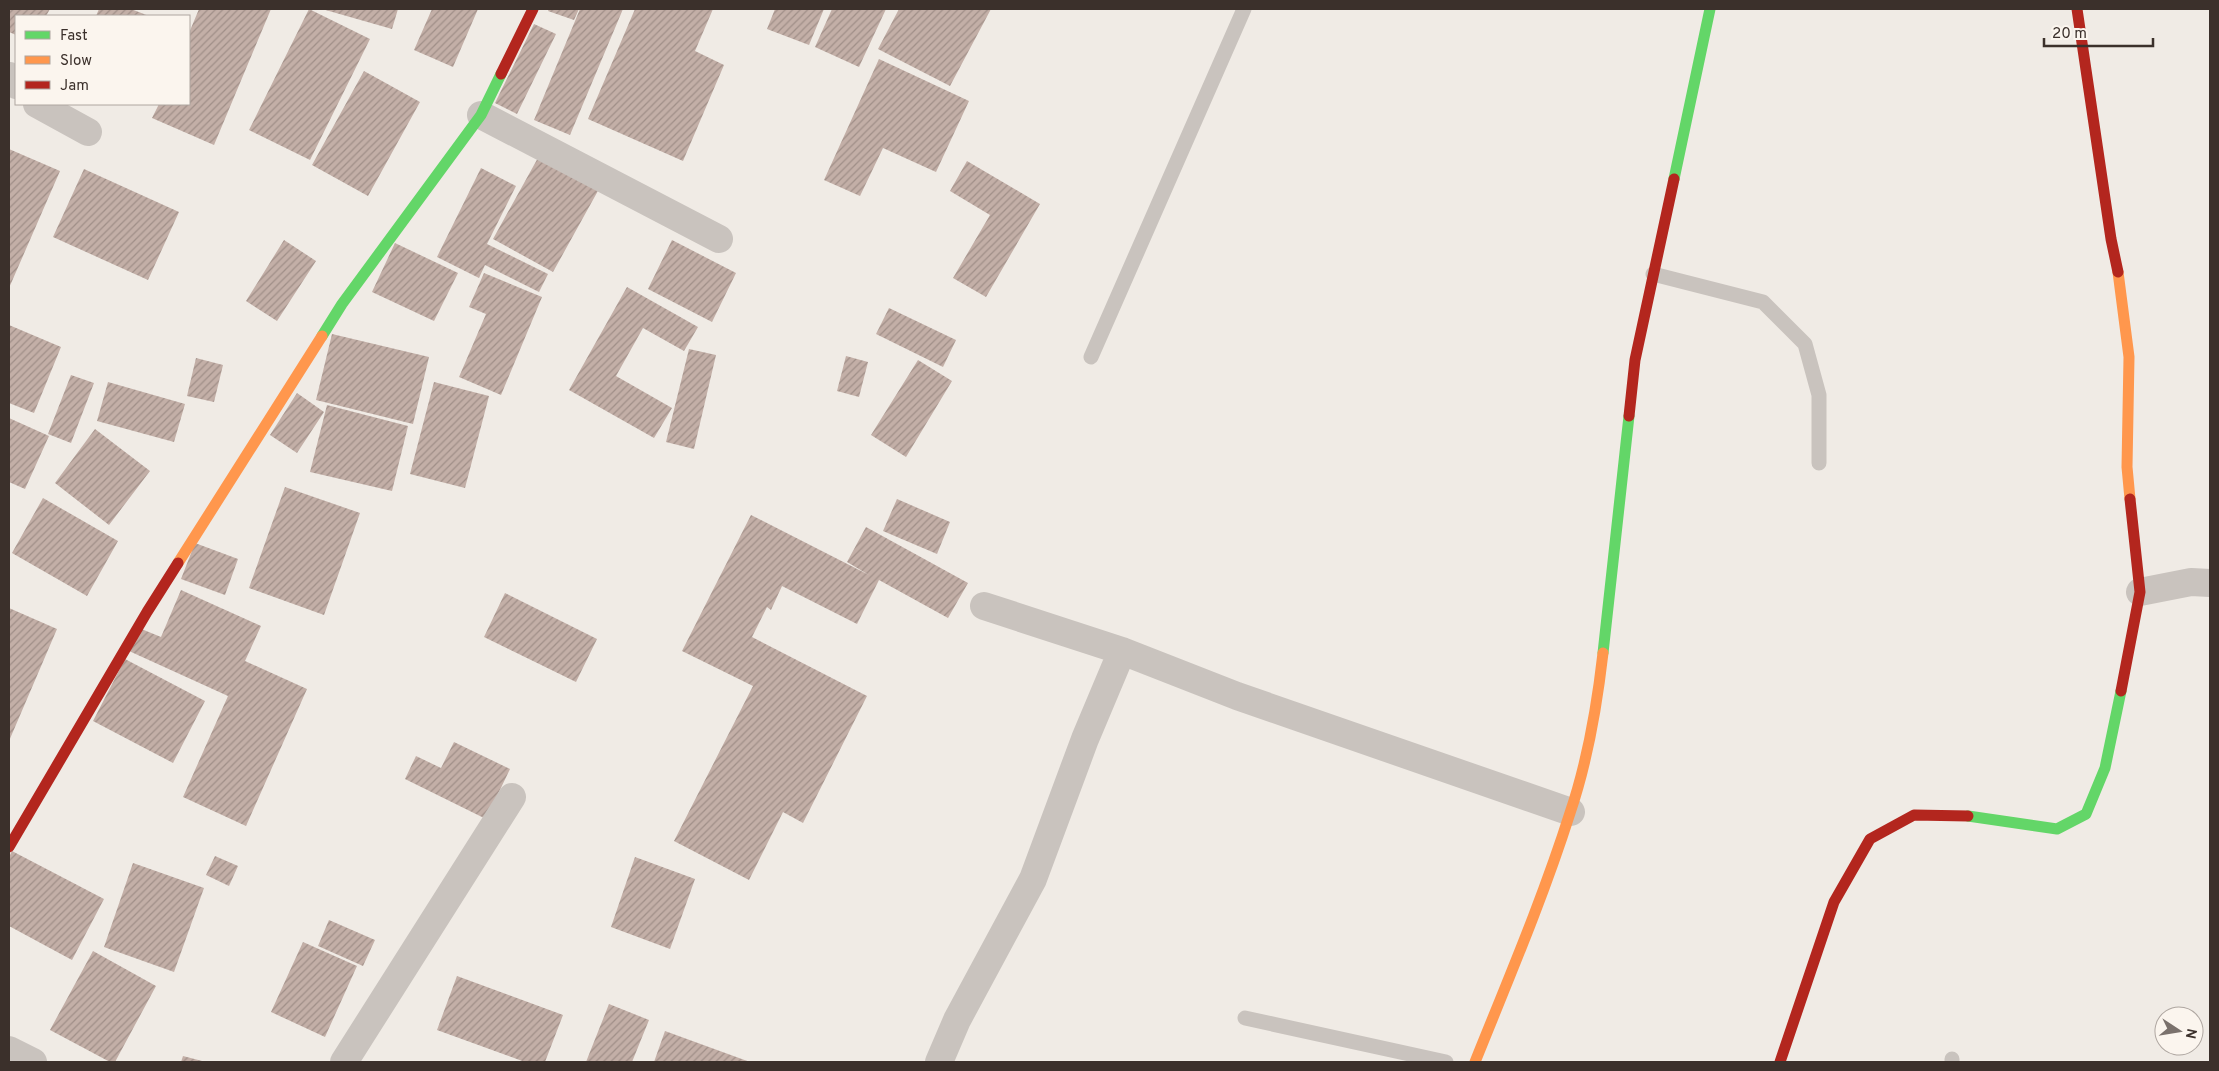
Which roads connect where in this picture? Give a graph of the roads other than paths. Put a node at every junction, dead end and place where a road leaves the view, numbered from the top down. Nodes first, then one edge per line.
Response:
1 (533, 9) edge
2 (1244, 9) edge
3 (1710, 9) edge
4 (2077, 9) edge
5 (39, 105) edge
6 (481, 115) junction
7 (88, 132) dead end
8 (719, 239) dead end
9 (1653, 274) junction
10 (1091, 357) dead end
11 (1820, 463) dead end
12 (2210, 582) edge
13 (2140, 592) junction
14 (984, 606) dead end
15 (1122, 651) junction
16 (512, 797) dead end
17 (1571, 812) junction
18 (9, 847) edge
19 (1245, 1018) dead end
20 (9, 1050) edge
21 (33, 1062) edge
22 (344, 1062) edge
23 (939, 1062) edge
24 (1446, 1062) edge
25 (1475, 1062) edge
26 (1780, 1062) edge

1 - 6 street
2 - 10 lane
3 - 9 street
4 - 13 street
5 - 7 street
6 - 8 street
6 - 18 street
9 - 11 lane
9 - 17 street
12 - 13 street
13 - 26 street
14 - 15 street
15 - 17 street
15 - 23 street
16 - 22 street
17 - 25 street
19 - 24 lane
20 - 21 street

